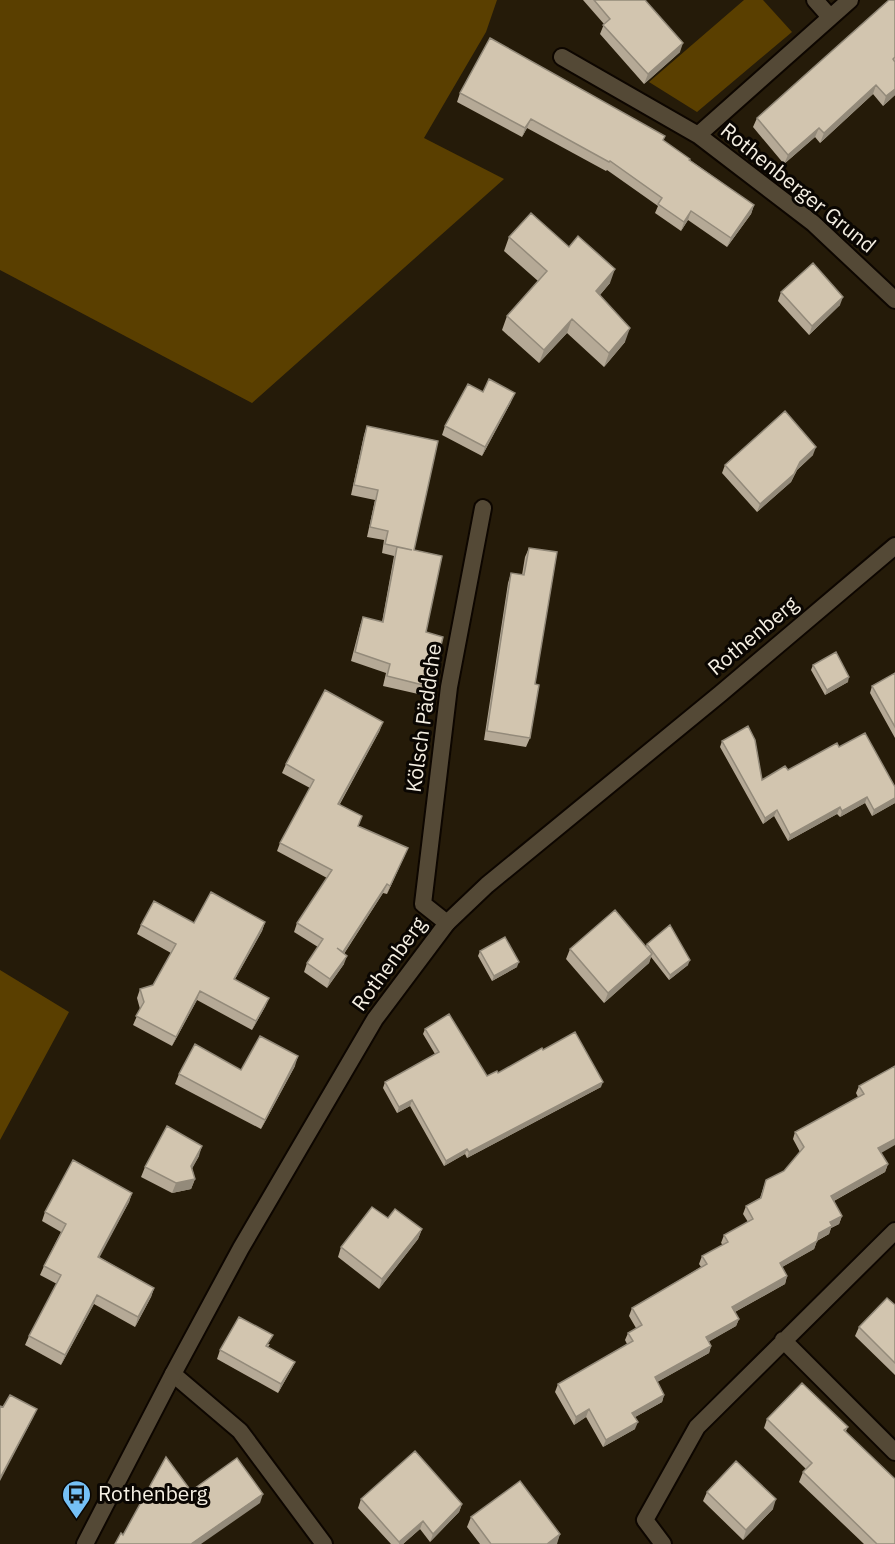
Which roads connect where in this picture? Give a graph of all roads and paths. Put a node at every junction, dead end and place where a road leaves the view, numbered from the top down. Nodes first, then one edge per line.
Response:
1 (815, 0) edge
2 (850, 0) edge
3 (830, 17) junction
4 (562, 57) dead end
5 (698, 135) junction
6 (895, 300) edge
7 (483, 508) dead end
8 (895, 546) edge
9 (447, 923) junction
10 (895, 1231) edge
11 (783, 1340) junction
12 (173, 1374) junction
13 (895, 1452) edge
14 (85, 1544) edge
15 (324, 1544) edge
16 (663, 1544) edge

1 - 3 street
2 - 3 street, Rothenberger Grund
3 - 5 street, Rothenberger Grund
4 - 5 street, Rothenberger Grund
5 - 6 street, Rothenberger Grund
7 - 9 street, Kölsch Päddche
8 - 9 street, Rothenberg
9 - 12 street, Rothenberg
10 - 11 street
11 - 13 street
11 - 16 street
12 - 14 street, Rothenberg
12 - 15 street

